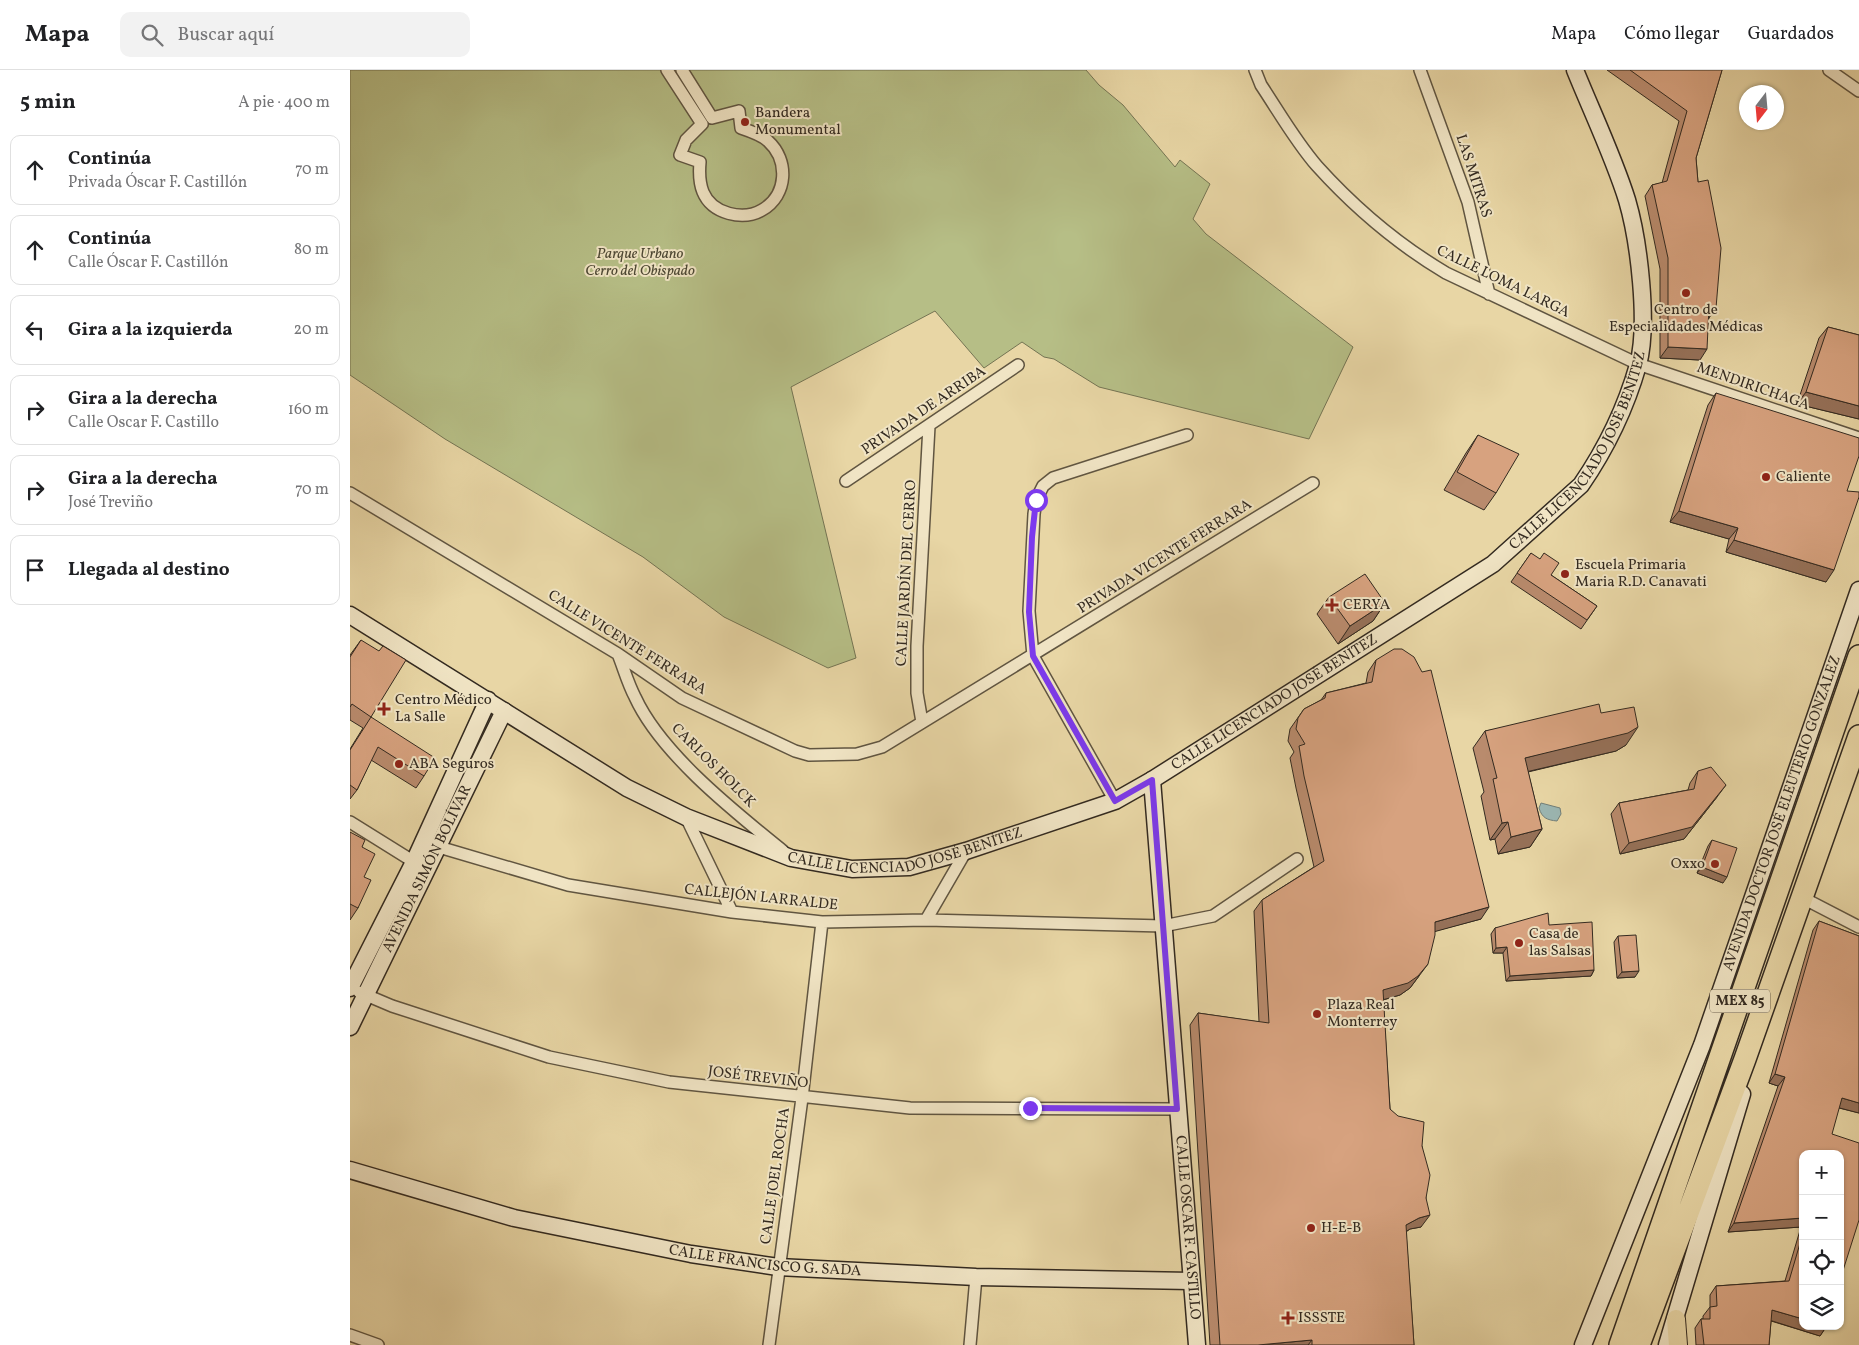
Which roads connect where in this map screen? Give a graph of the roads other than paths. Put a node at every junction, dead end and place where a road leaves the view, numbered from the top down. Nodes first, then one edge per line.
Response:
1 (667, 70) edge
2 (682, 70) edge
3 (1255, 70) edge
4 (1420, 70) edge
5 (1575, 70) edge
6 (1829, 70) edge
7 (1859, 91) edge
8 (1489, 294) junction
9 (1638, 364) junction
10 (1018, 365) dead end
11 (929, 426) junction
12 (1187, 435) dead end
13 (1859, 438) edge
14 (846, 481) dead end
15 (1313, 482) dead end
16 (350, 492) edge
17 (1859, 590) edge
18 (350, 615) edge
19 (618, 654) junction
20 (1033, 656) junction
21 (1859, 656) edge
22 (488, 700) junction
23 (504, 711) junction
24 (922, 722) junction
25 (1859, 736) edge
26 (1152, 780) junction
27 (1115, 801) junction
28 (686, 817) junction
29 (350, 822) edge
30 (431, 844) junction
31 (966, 851) junction
32 (791, 858) junction
33 (1297, 859) dead end
34 (421, 866) junction
35 (1803, 898) junction
36 (732, 912) junction
37 (926, 920) junction
38 (822, 922) junction
39 (1164, 926) junction
40 (1859, 927) edge
41 (350, 988) edge
42 (366, 996) junction
43 (350, 1028) edge
44 (1745, 1059) junction
45 (802, 1098) junction
46 (1177, 1109) junction
47 (350, 1170) edge
48 (778, 1266) junction
49 (976, 1277) junction
50 (1191, 1280) junction
51 (1676, 1319) junction
52 (350, 1335) edge
53 (378, 1345) edge
54 (769, 1345) edge
55 (970, 1345) edge
56 (1197, 1345) edge
57 (1583, 1345) edge
58 (1620, 1345) edge
59 (1639, 1345) edge
60 (1668, 1345) edge
61 (1678, 1345) edge

1 - 2 street
3 - 8 street, CALLE LOMA LARGA
4 - 8 street, LAS MITRAS
5 - 9 street, CALLE LICENCIADO JOSÉ BENÍTEZ
6 - 7 street
8 - 9 street, CALLE LOMA LARGA
9 - 13 street, MENDIRICHAGA
9 - 26 street, CALLE LICENCIADO JOSÉ BENÍTEZ
10 - 11 street, PRIVADA DE ARRIBA
11 - 14 street, PRIVADA DE ARRIBA
11 - 24 street, CALLE JARDÍN DEL CERRO
12 - 20 street
15 - 20 street, PRIVADA VICENTE FERRARA
16 - 19 street, CALLE VICENTE FERRARA
17 - 57 street, AVENIDA DOCTOR JOSÉ ELEUTERIO GONZÁLEZ / MEX 85
18 - 22 street, CALLE LICENCIADO JOSÉ BENÍTEZ
19 - 24 street, CALLE VICENTE FERRARA
19 - 32 street, CARLOS HOLCK
20 - 24 street, CALLE VICENTE FERRARA
20 - 27 street
21 - 58 highway, AVENIDA DOCTOR JOSÉ ELEUTERIO GONZÁLEZ / MEX 85
22 - 23 street, CALLE LICENCIADO JOSÉ BENÍTEZ
22 - 30 street, AVENIDA SIMÓN BOLÍVAR
23 - 28 street, CALLE LICENCIADO JOSÉ BENÍTEZ
23 - 30 street, AVENIDA SIMÓN BOLÍVAR
25 - 35 highway, MEX 85
26 - 27 street, CALLE LICENCIADO JOSÉ BENÍTEZ
26 - 39 street, CALLE OSCAR F. CASTILLO
27 - 31 street, CALLE LICENCIADO JOSÉ BENÍTEZ
28 - 32 street, CALLE LICENCIADO JOSÉ BENÍTEZ
28 - 36 street
29 - 34 street
30 - 34 street, AVENIDA SIMÓN BOLÍVAR
30 - 36 street, CALLEJÓN LARRALDE
31 - 32 street, CALLE LICENCIADO JOSÉ BENÍTEZ
31 - 37 street
33 - 39 street, CALLEJÓN LARRALDE
34 - 41 street, AVENIDA SIMÓN BOLÍVAR
34 - 42 street, AVENIDA SIMÓN BOLÍVAR
35 - 40 street
35 - 44 highway, MEX 85
36 - 38 street, CALLEJÓN LARRALDE
37 - 38 street, CALLEJÓN LARRALDE
37 - 39 street, CALLEJÓN LARRALDE
38 - 45 street, CALLE JOEL ROCHA
39 - 46 street, CALLE OSCAR F. CASTILLO
41 - 42 street, JOSÉ TREVIÑO
42 - 43 street, AVENIDA SIMÓN BOLÍVAR
42 - 45 street, JOSÉ TREVIÑO
44 - 51 street
44 - 59 highway, MEX 85
45 - 46 street, JOSÉ TREVIÑO
45 - 48 street, CALLE JOEL ROCHA
46 - 50 street, CALLE OSCAR F. CASTILLO
47 - 48 street, CALLE FRANCISCO G. SADA
48 - 49 street, CALLE FRANCISCO G. SADA
48 - 54 street, CALLE JOEL ROCHA
49 - 50 street, CALLE FRANCISCO G. SADA
49 - 55 street
50 - 56 street, CALLE OSCAR F. CASTILLO
51 - 60 street
51 - 61 main road
52 - 53 street

